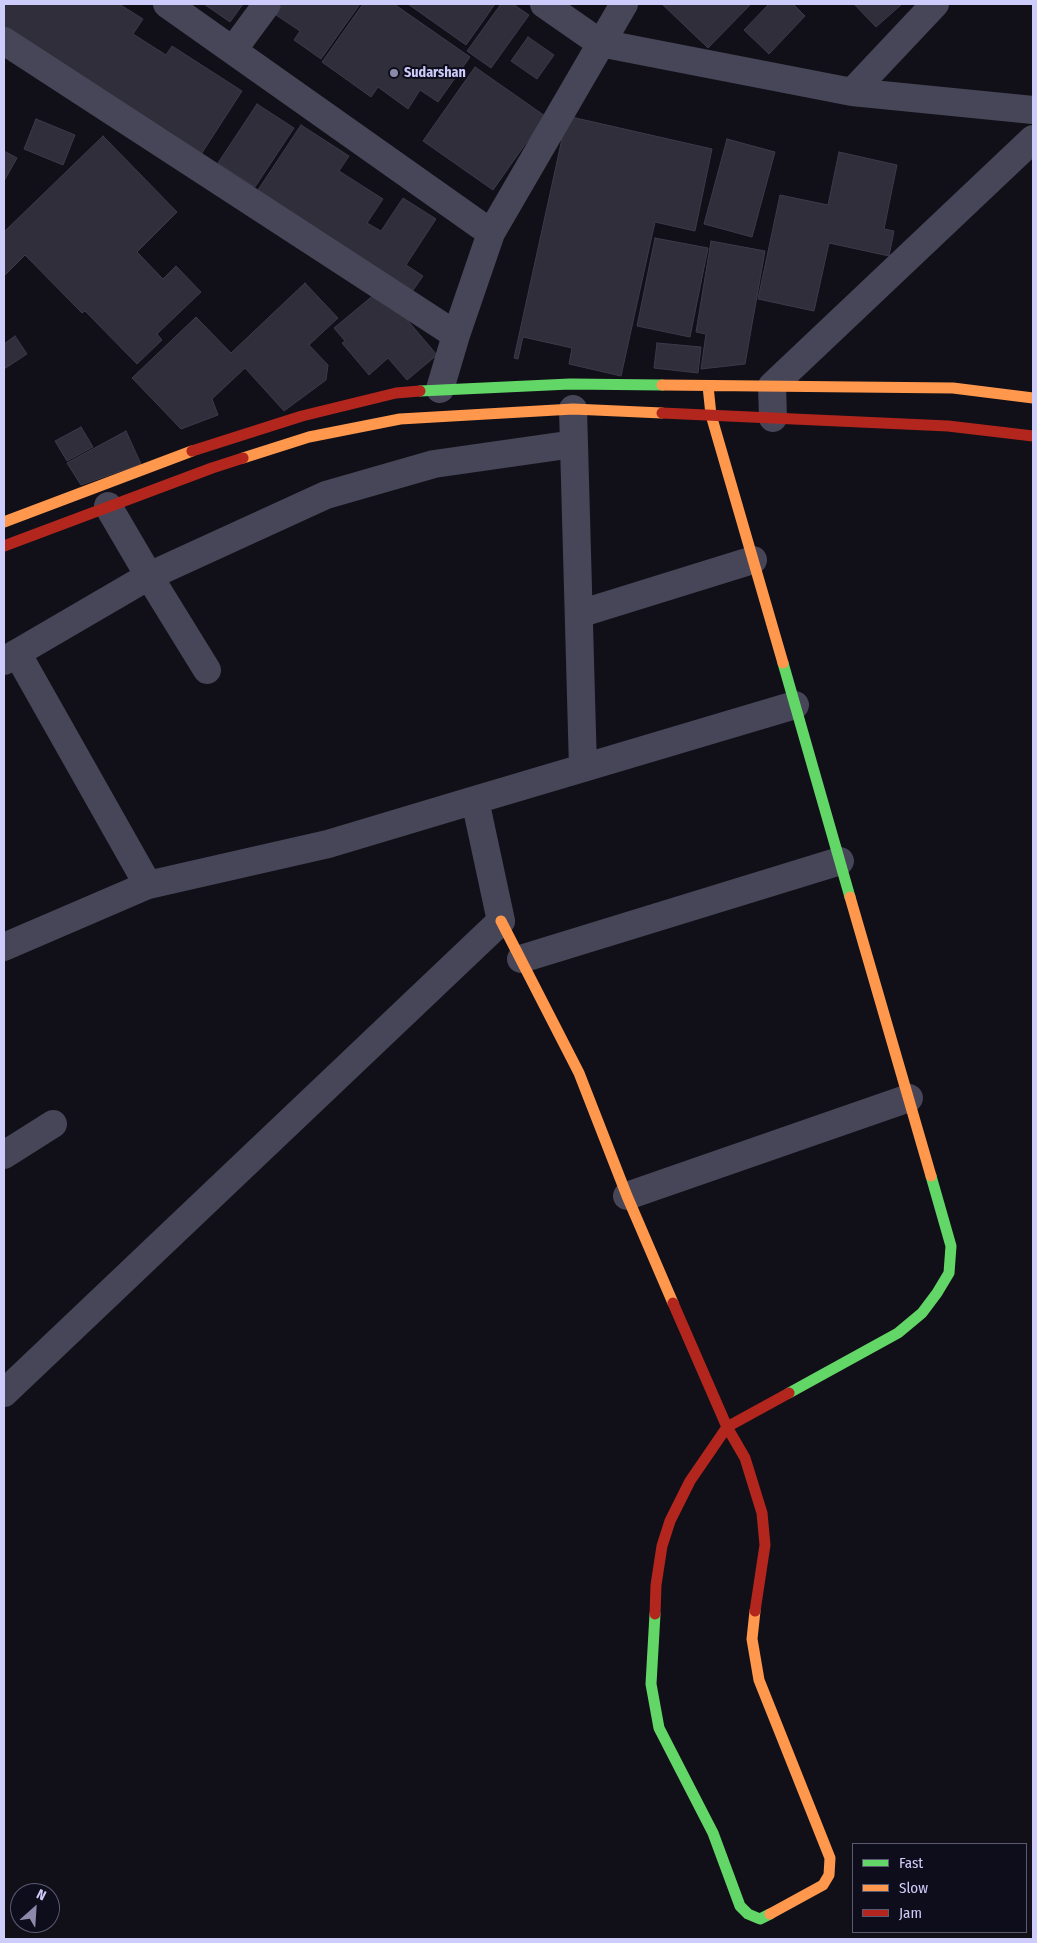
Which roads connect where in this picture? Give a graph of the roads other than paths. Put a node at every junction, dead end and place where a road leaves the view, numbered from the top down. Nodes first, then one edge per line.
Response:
1 (167, 4) edge
2 (267, 4) edge
3 (544, 4) edge
4 (624, 4) edge
5 (935, 4) edge
6 (4, 41) edge
7 (600, 43) junction
8 (233, 50) junction
9 (852, 92) junction
10 (1033, 110) edge
11 (1033, 139) edge
12 (492, 233) junction
13 (456, 335) junction
14 (708, 386) junction
15 (772, 386) junction
16 (440, 389) junction
17 (1033, 398) edge
18 (573, 409) junction
19 (711, 415) junction
20 (773, 418) junction
21 (1033, 436) edge
22 (574, 444) junction
23 (108, 506) junction
24 (4, 522) edge
25 (4, 546) edge
26 (753, 560) junction
27 (149, 576) junction
28 (578, 614) junction
29 (10, 657) edge
30 (207, 670) dead end
31 (795, 705) junction
32 (582, 768) junction
33 (475, 800) junction
34 (840, 861) junction
35 (148, 885) junction
36 (501, 921) junction
37 (6, 940) edge
38 (521, 959) junction
39 (909, 1098) junction
40 (54, 1124) dead end
41 (4, 1155) edge
42 (627, 1196) junction
43 (4, 1392) edge
44 (727, 1427) junction

1 - 8 street
2 - 8 street
3 - 7 street
4 - 7 street
5 - 9 street
6 - 13 street
7 - 9 street
7 - 12 street
8 - 12 street
9 - 10 street
11 - 15 street
12 - 13 street
13 - 16 street
14 - 15 street
14 - 16 street
14 - 19 street
15 - 17 street
15 - 20 street
16 - 24 street
18 - 19 street
18 - 22 street
18 - 23 street
19 - 20 street
19 - 26 street
20 - 21 street
22 - 27 street
22 - 28 street
23 - 25 street
23 - 27 street
26 - 28 street
26 - 31 street
27 - 29 street
27 - 30 street
28 - 32 street
29 - 35 street
31 - 32 street
31 - 34 street
32 - 33 street
33 - 35 street
33 - 36 street
34 - 38 street
34 - 39 street
35 - 37 street
36 - 38 street
36 - 43 street
38 - 42 street
39 - 42 street
39 - 44 street
40 - 41 street
42 - 44 street
44 - 44 street

